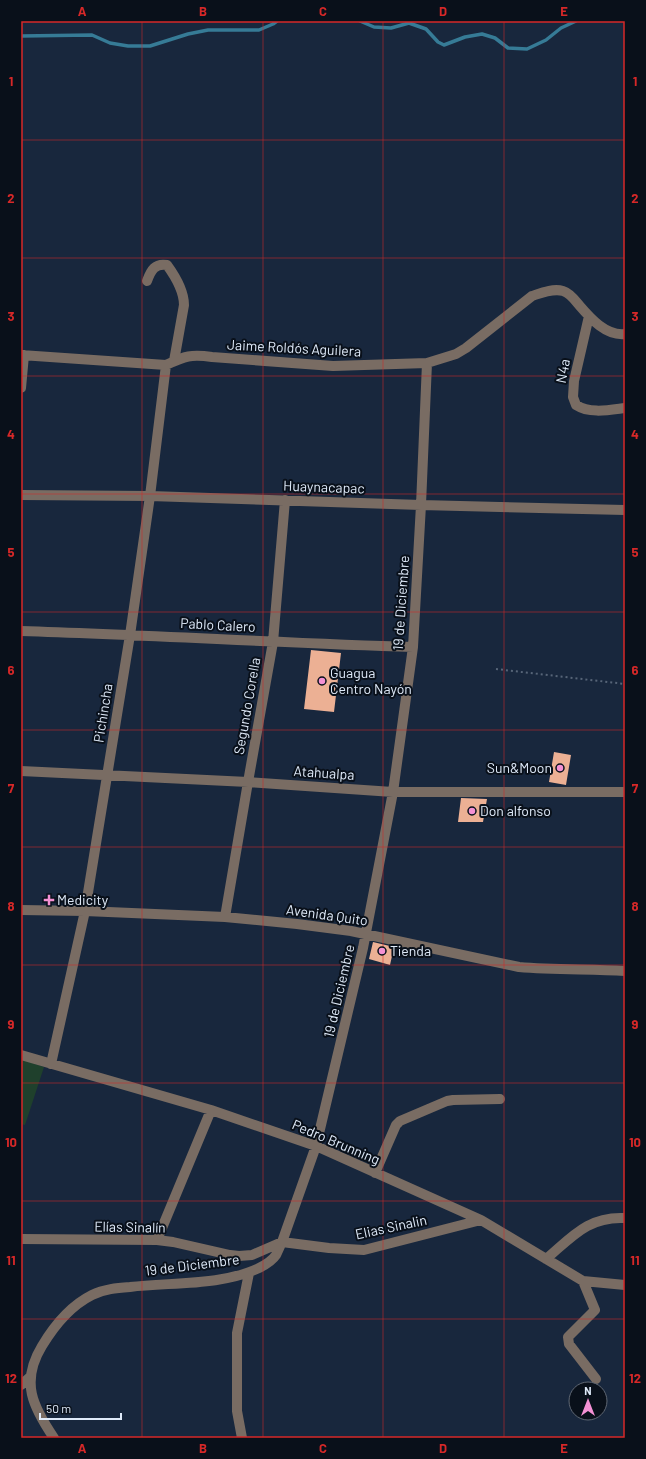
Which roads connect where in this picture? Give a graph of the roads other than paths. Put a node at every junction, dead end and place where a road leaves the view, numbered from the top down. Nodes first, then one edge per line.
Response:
1 (147, 281) dead end
2 (589, 316) junction
3 (625, 334) edge
4 (23, 355) edge
5 (170, 363) junction
6 (427, 363) junction
7 (21, 388) edge
8 (625, 408) edge
9 (21, 495) edge
10 (150, 496) junction
11 (285, 500) junction
12 (421, 505) junction
13 (625, 510) edge
14 (21, 631) edge
15 (130, 634) junction
16 (273, 642) junction
17 (413, 647) junction
18 (21, 771) edge
19 (107, 775) junction
20 (248, 782) junction
21 (393, 792) junction
22 (625, 792) edge
23 (21, 910) edge
24 (85, 911) junction
25 (226, 917) junction
26 (366, 934) junction
27 (625, 971) edge
28 (21, 1055) edge
29 (52, 1064) junction
30 (500, 1099) dead end
31 (211, 1110) junction
32 (316, 1146) junction
33 (375, 1173) junction
34 (625, 1218) edge
35 (481, 1220) junction
36 (21, 1239) edge
37 (157, 1240) junction
38 (282, 1242) junction
39 (546, 1259) junction
40 (249, 1273) junction
41 (583, 1281) junction
42 (625, 1285) edge
43 (30, 1377) junction
44 (596, 1379) dead end
45 (21, 1385) edge
46 (54, 1438) edge
47 (242, 1438) edge

1 - 5 street, Pichincha
2 - 3 street, Jaime Roldós Aguilera
2 - 6 street, Jaime Roldós Aguilera
2 - 8 street, N4a
4 - 5 street, Jaime Roldós Aguilera
4 - 7 street
5 - 6 street, Jaime Roldós Aguilera
5 - 10 street, Pichincha
6 - 12 street, 19 de Diciembre
9 - 10 street, Huaynacapac
10 - 11 street, Huaynacapac
10 - 15 street, Pichincha
11 - 12 street, Huaynacapac
11 - 16 street, Segundo Corella
12 - 13 street, Huaynacapac
12 - 17 street, 19 de Diciembre
14 - 15 street, Pablo Calero
15 - 16 street, Pablo Calero
15 - 19 street, Pichincha
16 - 17 street, Pablo Calero
16 - 20 street, Segundo Corella
17 - 21 street, 19 de Diciembre
18 - 19 street, Atahualpa
19 - 20 street, Atahualpa
19 - 24 street, Pichincha
20 - 21 street, Atahualpa
20 - 25 street, Segundo Corella
21 - 22 street, Atahualpa
21 - 26 street, 19 de Diciembre
23 - 24 street, Avenida Quito
24 - 25 street, Avenida Quito
24 - 29 street, Pichincha
25 - 26 street, Avenida Quito
26 - 27 street, Avenida Quito
26 - 32 street, 19 de Diciembre
28 - 29 street, Pedro Brunning
29 - 31 street, Pedro Brunning
30 - 33 street
31 - 32 street, Pedro Brunning
31 - 37 street
32 - 33 street, Pedro Brunning
32 - 38 street, 19 de Diciembre
33 - 35 street, Pedro Brunning
34 - 39 street
35 - 38 street, Elias Sinalin
35 - 39 street, Pedro Brunning
36 - 37 street, Elías Sinalín
37 - 38 street, Elías Sinalín
38 - 40 street, 19 de Diciembre
39 - 41 street, Pedro Brunning
40 - 43 street, 19 de Diciembre
40 - 47 street
41 - 42 street, Pedro Brunning
41 - 44 street
43 - 45 street
43 - 46 street, 19 de Diciembre

